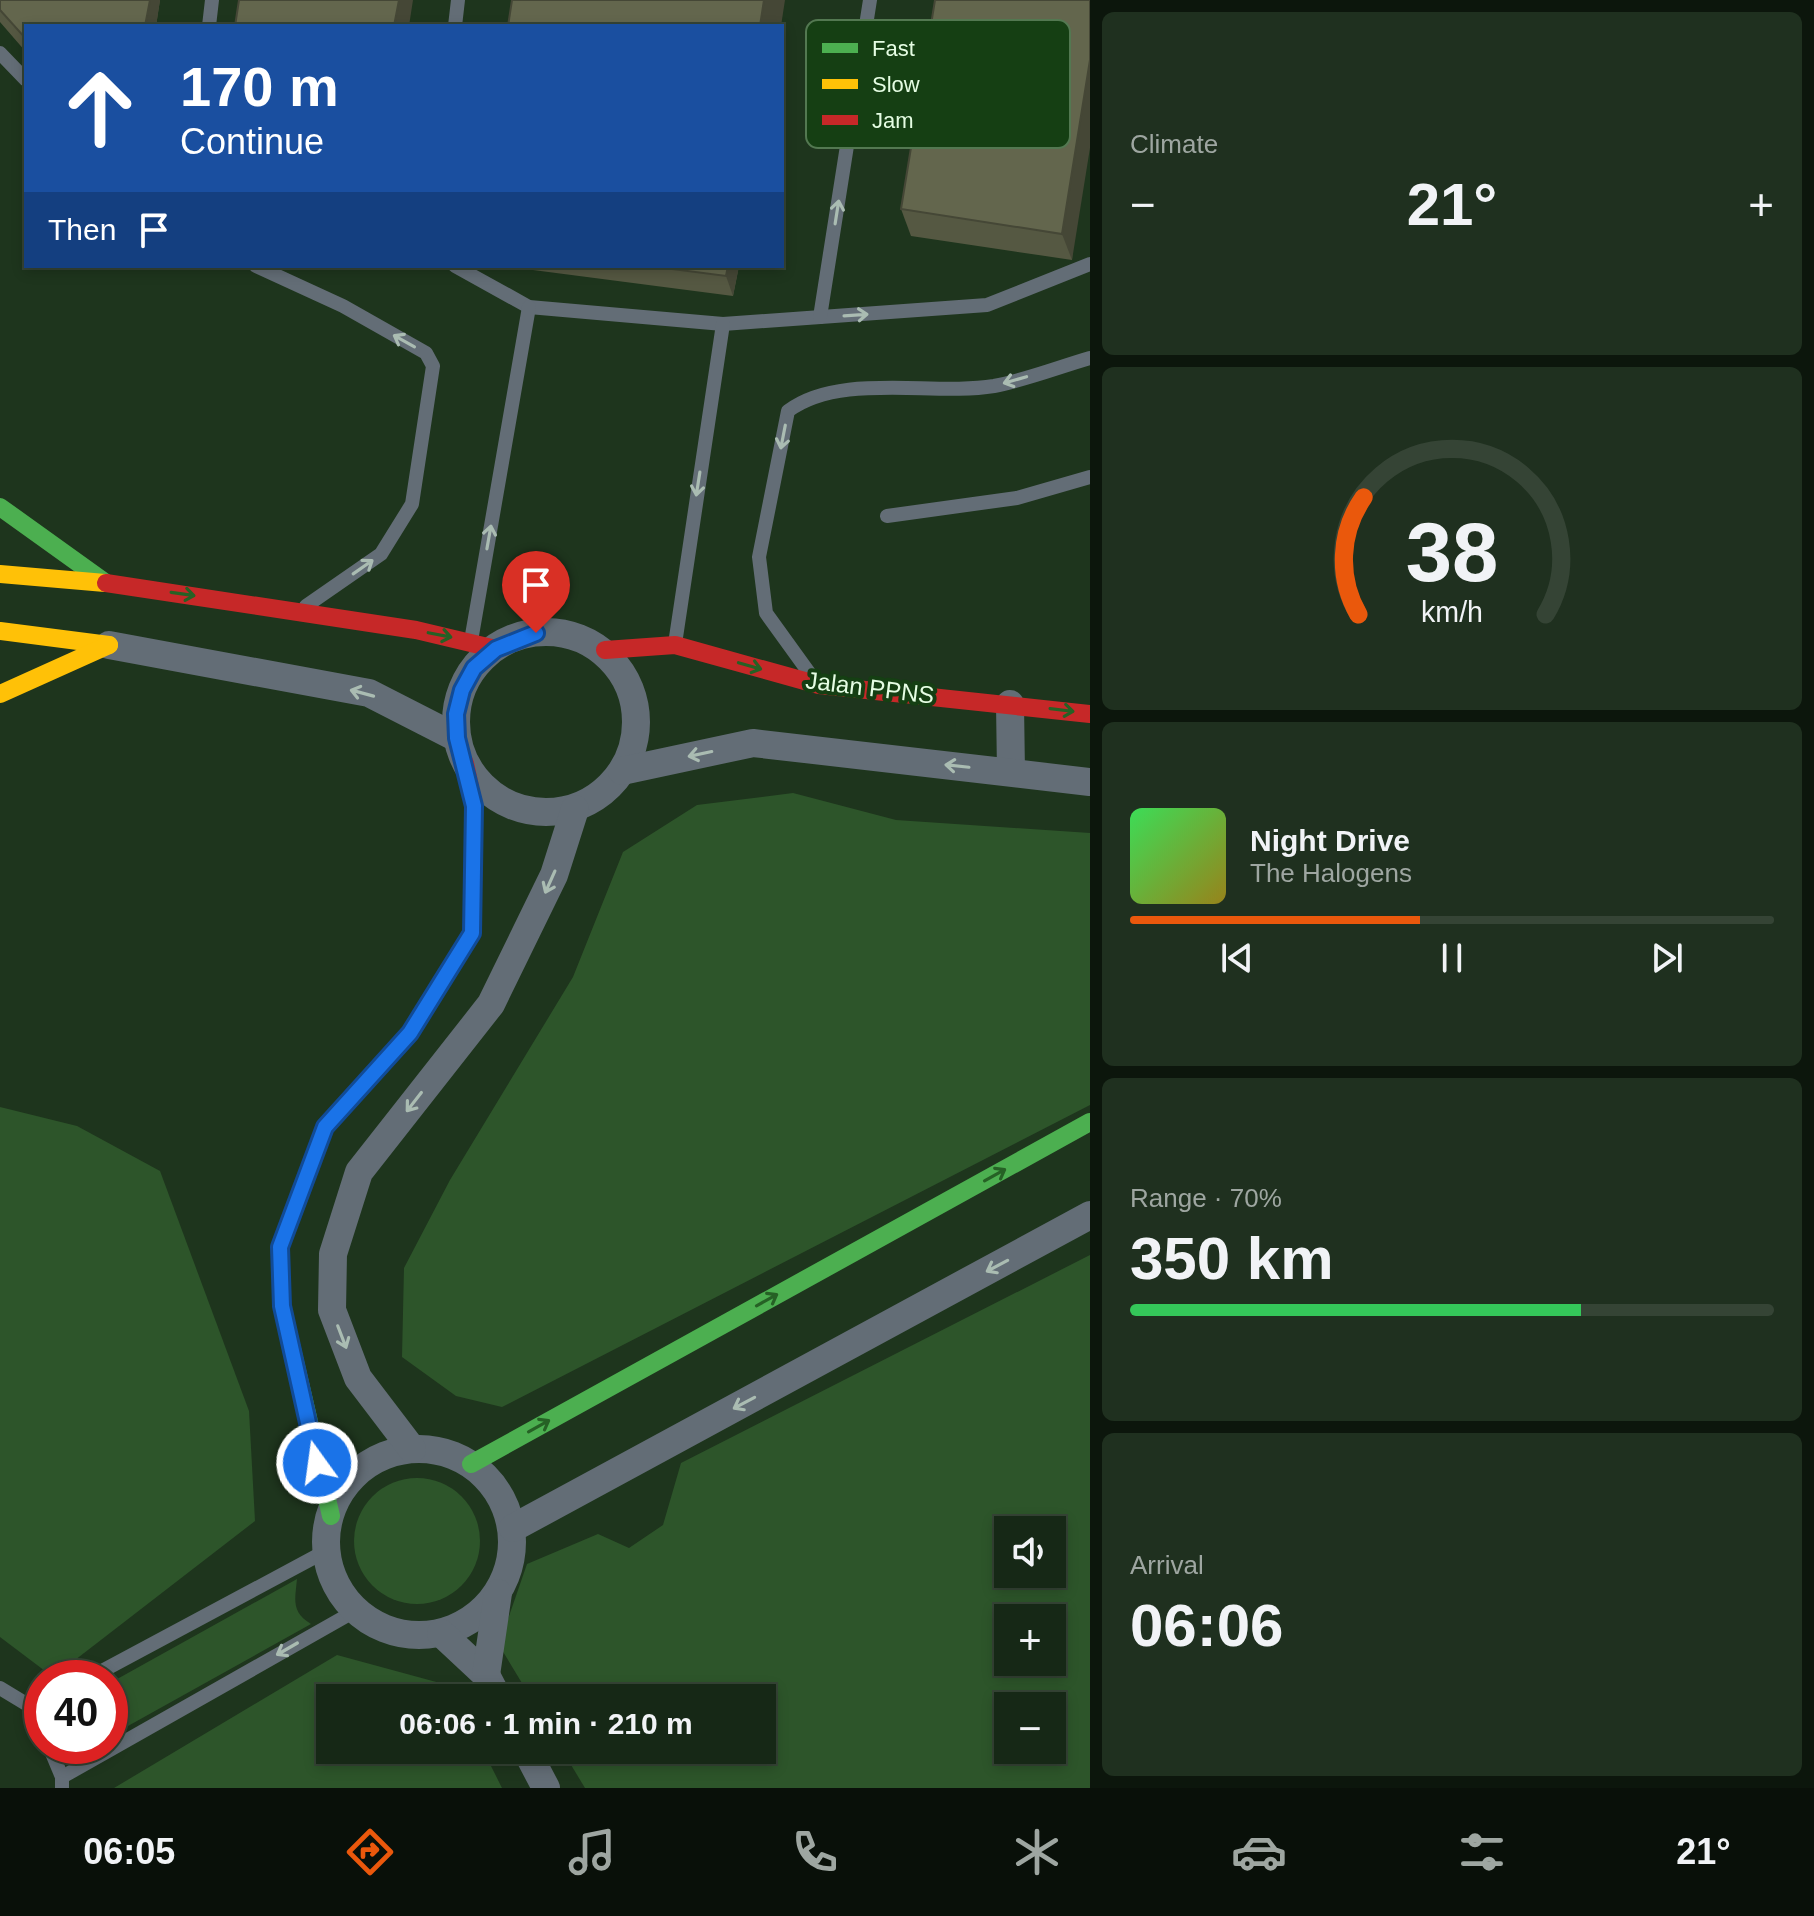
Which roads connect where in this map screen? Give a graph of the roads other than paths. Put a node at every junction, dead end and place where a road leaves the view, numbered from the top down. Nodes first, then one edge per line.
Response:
1 (212, 0) edge
2 (458, 0) edge
3 (870, 0) edge
4 (867, 20) edge
5 (209, 24) edge
6 (455, 24) edge
7 (0, 53) edge
8 (24, 78) edge
9 (847, 148) edge
10 (1090, 264) edge
11 (260, 268) edge
12 (459, 268) edge
13 (529, 307) junction
14 (820, 317) junction
15 (723, 324) junction
16 (1090, 358) edge
17 (1090, 477) edge
18 (0, 507) edge
19 (887, 516) dead end
20 (0, 574) edge
21 (106, 583) junction
22 (299, 611) junction
23 (0, 631) edge
24 (109, 645) junction
25 (484, 645) junction
26 (675, 645) junction
27 (605, 650) junction
28 (819, 685) junction
29 (0, 694) edge
30 (1010, 704) junction
31 (1090, 714) edge
32 (461, 751) junction
33 (622, 771) junction
34 (1011, 772) junction
35 (1090, 782) edge
36 (575, 809) junction
37 (1090, 1122) edge
38 (1090, 1215) edge
39 (412, 1449) junction
40 (471, 1464) junction
41 (331, 1516) junction
42 (513, 1528) junction
43 (326, 1551) junction
44 (498, 1593) junction
45 (355, 1611) junction
46 (441, 1633) junction
47 (123, 1660) edge
48 (490, 1684) edge
49 (492, 1684) edge
50 (0, 1688) edge
51 (24, 1699) edge
52 (55, 1764) edge
53 (533, 1764) edge
54 (62, 1783) edge
55 (546, 1788) edge

1 - 5 lane
2 - 6 lane
4 -> 3 lane
7 - 8 lane
14 -> 9 lane
14 -> 10 lane
22 -> 11 lane
12 - 13 lane
13 - 15 lane
25 -> 13 lane
14 - 15 lane
15 -> 26 lane
16 -> 28 lane
17 - 19 lane
18 - 21 main road
20 - 21 main road
21 -> 22 main road
22 -> 25 main road
23 - 24 main road
24 - 29 main road
32 -> 24 street
25 - 27 street
25 - 32 street
26 - 27 main road, Jalan PPNS
26 -> 28 main road, Jalan PPNS
27 - 33 street
28 - 30 main road, Jalan PPNS
30 -> 31 main road, Jalan PPNS
30 - 34 street
32 - 36 street
32 - 41 main road
34 -> 33 street
33 - 36 street
34 - 35 street
36 -> 39 street
40 -> 37 main road
38 -> 42 street
39 - 40 street
39 - 41 street
40 - 42 street
41 - 43 street
42 - 44 street
43 - 45 street
43 - 47 lane
44 - 46 street
44 - 49 street
45 - 46 street
45 -> 54 lane
46 - 48 street
50 - 51 lane
52 - 54 lane
53 - 55 street

